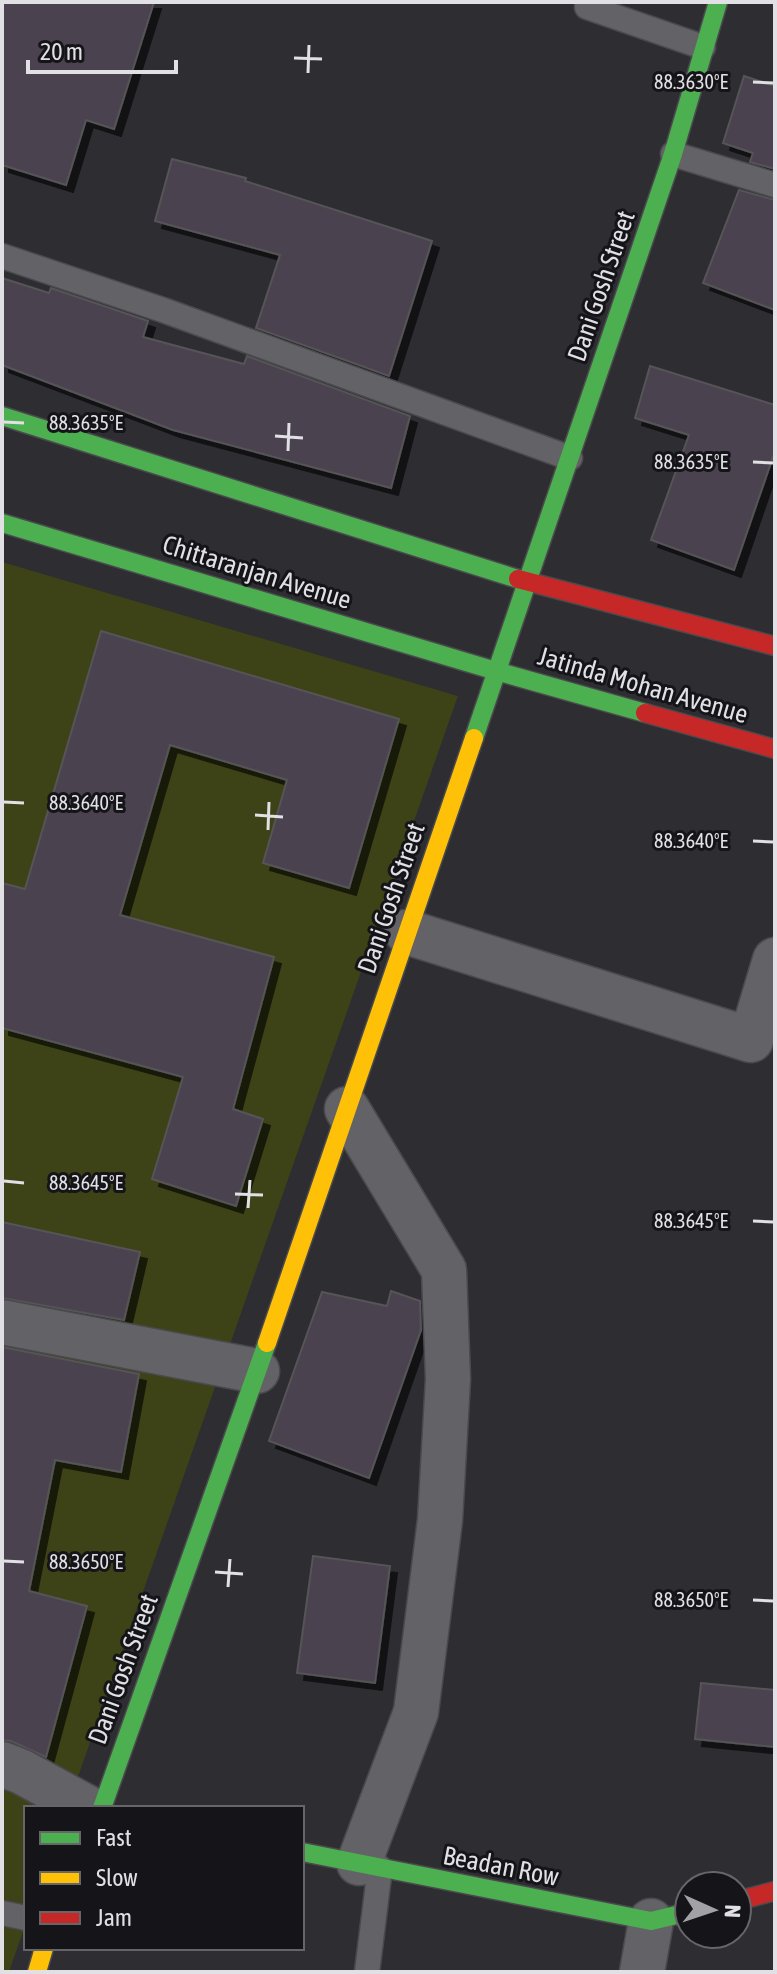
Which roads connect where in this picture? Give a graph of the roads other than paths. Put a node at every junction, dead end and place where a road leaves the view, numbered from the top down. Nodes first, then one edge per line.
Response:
1 (718, 2) edge
2 (587, 7) dead end
3 (703, 47) junction
4 (673, 154) junction
5 (775, 185) edge
6 (2, 256) edge
7 (2, 416) edge
8 (570, 458) junction
9 (2, 523) edge
10 (526, 581) junction
11 (775, 646) edge
12 (496, 671) junction
13 (775, 749) edge
14 (407, 932) junction
15 (775, 960) edge
16 (347, 1109) junction
17 (2, 1322) edge
18 (257, 1371) junction
19 (2, 1764) edge
20 (84, 1806) edge
21 (103, 1806) edge
22 (304, 1852) edge
23 (369, 1866) junction
24 (775, 1891) edge
25 (753, 1897) edge
26 (2, 1913) edge
27 (670, 1917) edge
28 (24, 1918) edge
29 (43, 1950) edge
30 (37, 1972) edge
31 (367, 1972) edge
32 (642, 1972) edge

1 - 3 street, Dani Gosh Street
2 - 3 lane
3 - 4 street, Dani Gosh Street
4 - 5 lane
4 - 8 street, Dani Gosh Street
6 - 8 lane
7 - 10 street
8 - 10 street, Dani Gosh Street
9 - 12 street, Chittaranjan Avenue
10 - 11 street
10 - 12 street, Dani Gosh Street
12 - 13 street, Jatinda Mohan Avenue
12 - 14 street, Dani Gosh Street
14 - 15 street
14 - 16 street, Dani Gosh Street
16 - 18 street, Dani Gosh Street
16 - 23 street
17 - 18 street
18 - 21 street, Dani Gosh Street
19 - 20 street
22 - 23 street, Beadan Row
23 - 27 street, Beadan Row
23 - 31 lane
24 - 25 street
26 - 28 lane
27 - 32 street
29 - 30 street

